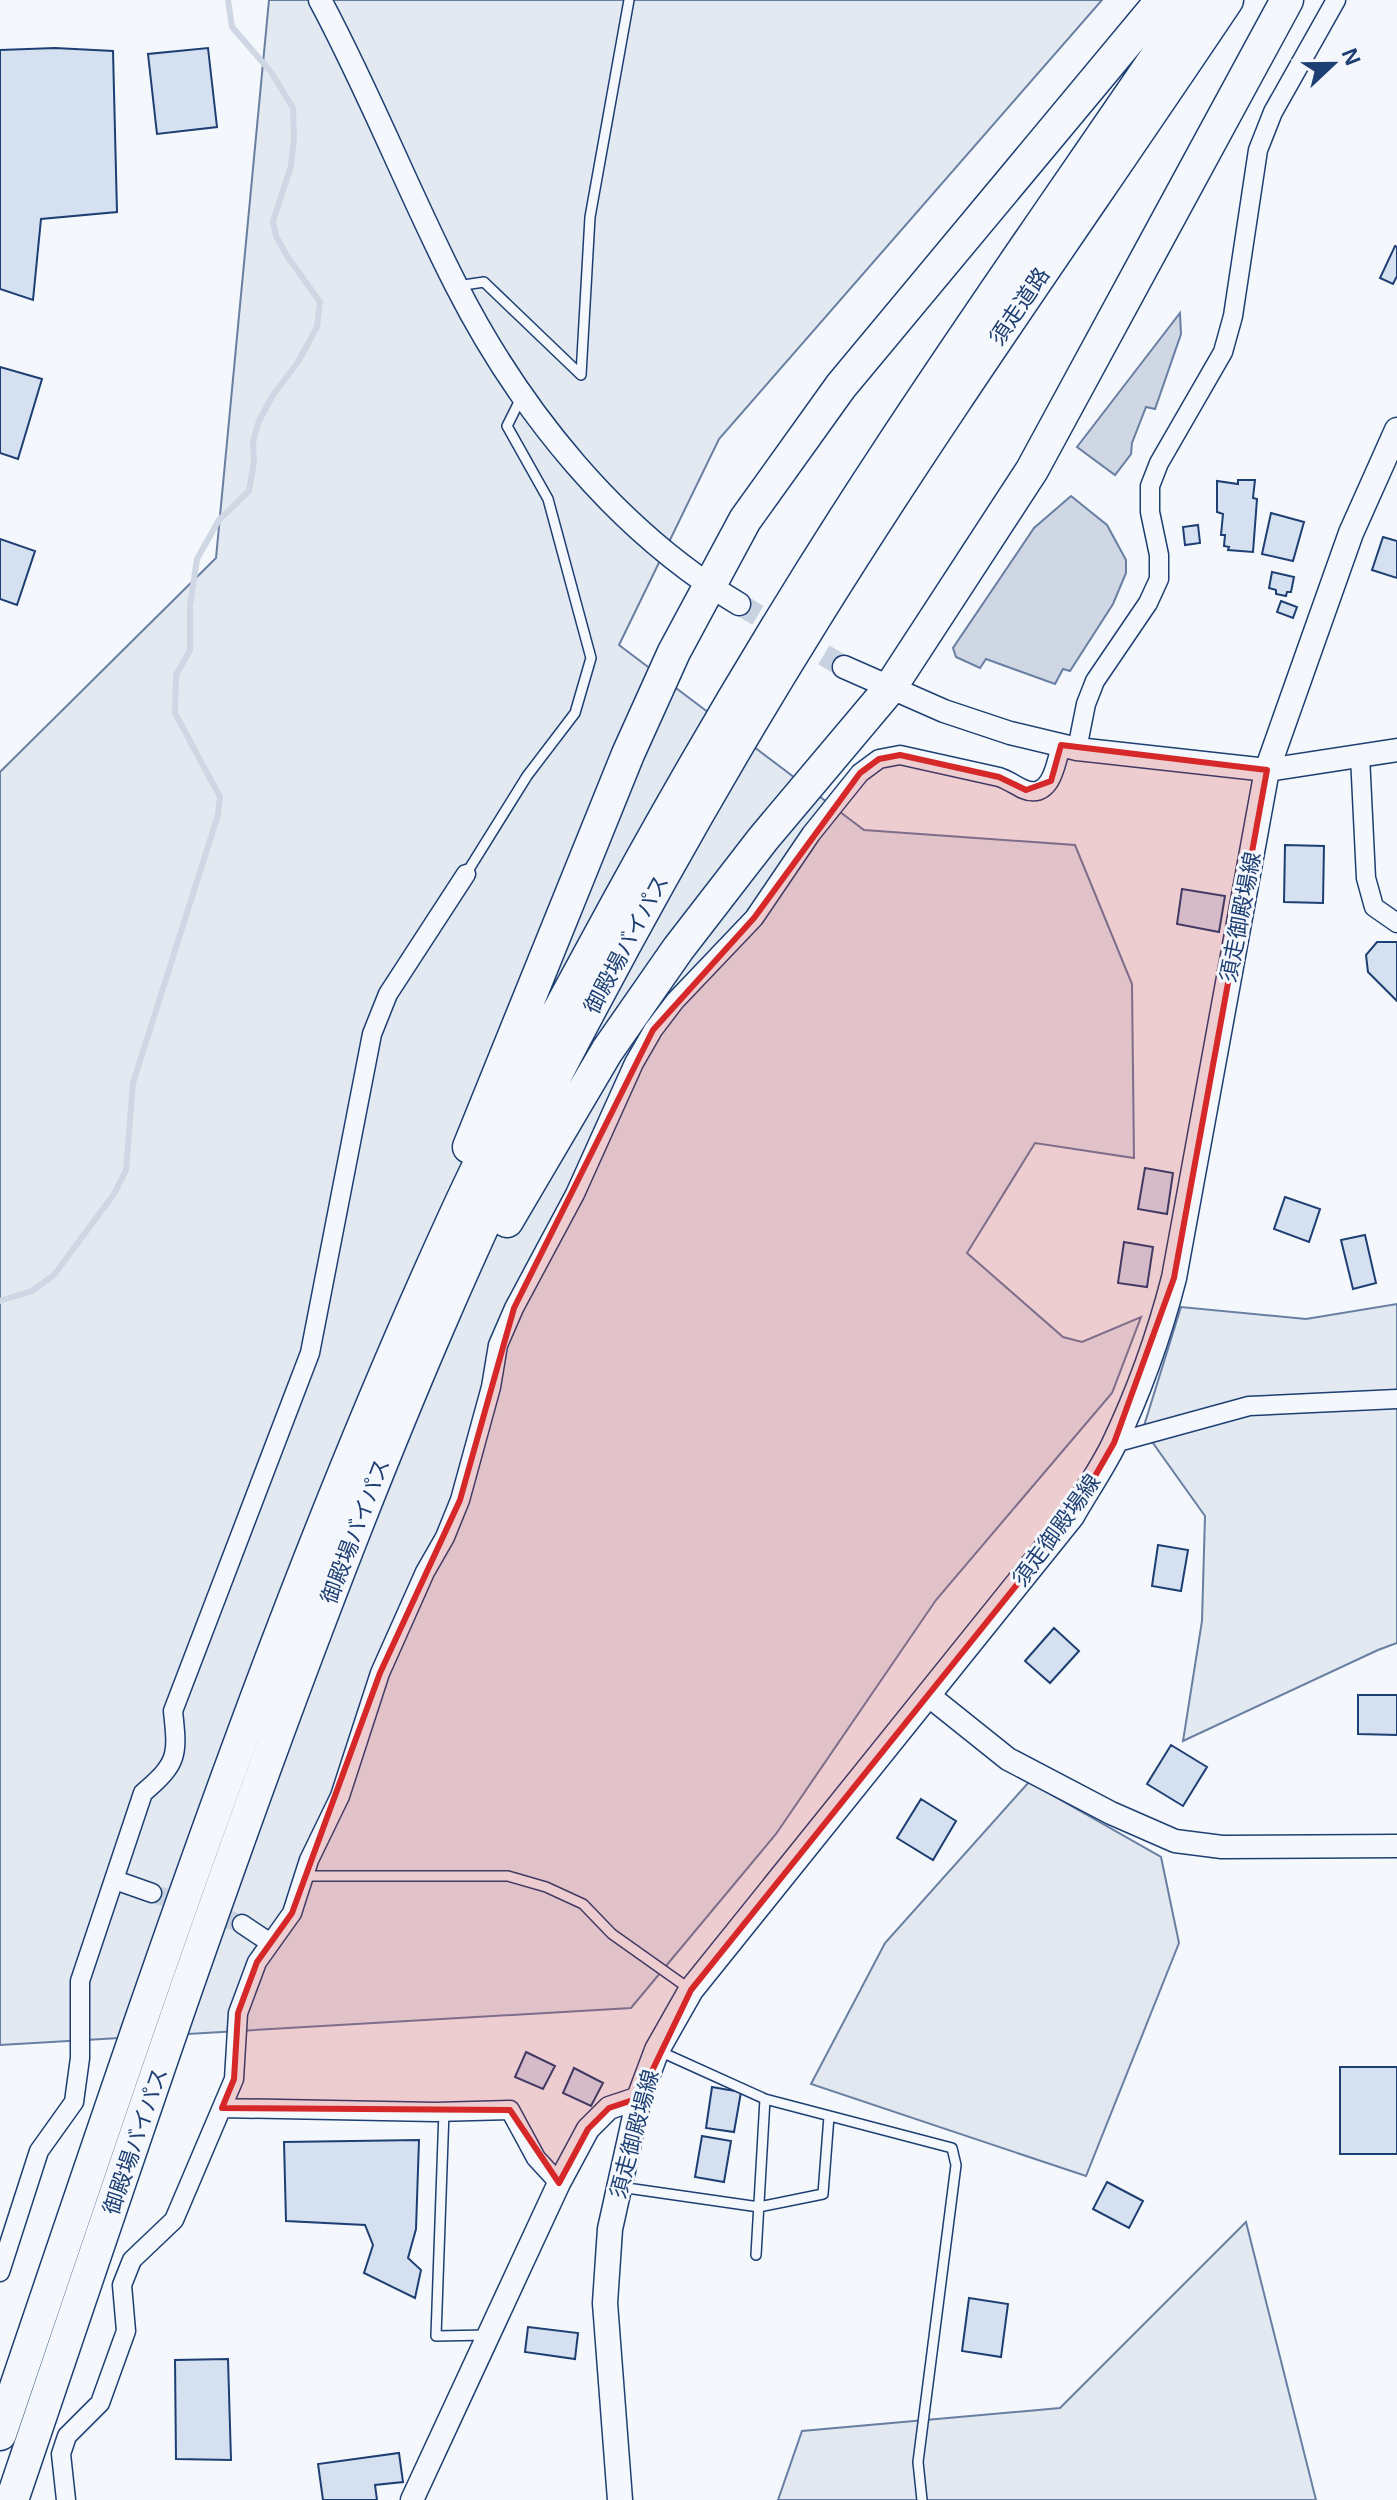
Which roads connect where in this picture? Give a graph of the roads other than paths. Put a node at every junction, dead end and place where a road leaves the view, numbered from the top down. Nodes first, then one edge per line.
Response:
1 (320, 0) edge
2 (629, 0) edge
3 (1162, 0) edge
4 (1195, 0) edge
5 (1227, 0) edge
6 (1287, 0) edge
7 (1336, 0) edge
8 (456, 286) junction
9 (522, 396) junction
10 (1397, 430) edge
11 (708, 585) junction
12 (739, 604) tunnel mouth
13 (803, 610) junction
14 (844, 667) tunnel mouth
15 (890, 688) junction
16 (1069, 747) junction
17 (1397, 750) edge
18 (1360, 756) junction
19 (1267, 770) junction
20 (466, 874) joint
21 (1397, 923) edge
22 (1397, 1399) edge
23 (362, 1428) junction
24 (1114, 1443) junction
25 (364, 1505) junction
26 (928, 1695) junction
27 (1397, 1846) edge
28 (303, 1876) junction
29 (115, 1880) junction
30 (152, 1893) tunnel mouth
31 (242, 1924) tunnel mouth
32 (269, 1942) junction
33 (691, 1990) junction
34 (657, 2050) junction
35 (639, 2098) junction
36 (765, 2099) junction
37 (222, 2108) junction
38 (444, 2111) junction
39 (829, 2116) junction
40 (559, 2183) junction
41 (619, 2187) junction
42 (759, 2207) junction
43 (756, 2255) dead end
44 (0, 2272) edge
45 (489, 2335) junction
46 (0, 2434) edge
47 (12, 2500) edge
48 (66, 2500) edge
49 (412, 2500) edge
50 (620, 2500) edge
51 (922, 2500) edge

1 - 8 street
2 - 8 lane
3 - 11 highway
4 - 13 highway, 須走道路
5 - 13 highway, 須走道路
6 - 15 highway
7 - 16 street
8 - 9 street
9 - 11 street
9 - 20 lane
10 - 19 main road, 須走御殿場線
11 - 12 street
11 - 23 highway
13 - 23 highway, 御殿場バイパス
13 - 25 highway, 御殿場バイパス
14 - 15 street
15 - 16 street
15 - 25 highway
16 - 19 street
16 - 28 street
17 - 18 street
18 - 19 street
18 - 21 street
19 - 24 main road, 須走御殿場線
20 - 29 street
22 - 24 street
23 - 46 highway, 御殿場バイパス
24 - 26 main road, 須走御殿場線
25 - 47 highway, 御殿場バイパス
26 - 27 street
26 - 33 main road, 須走御殿場線
28 - 32 street
28 - 33 lane
29 - 30 street
29 - 44 street
31 - 32 street
32 - 37 street
33 - 34 main road, 須走御殿場線
34 - 35 main road, 須走御殿場線
34 - 36 lane
35 - 40 street
35 - 41 main road, 須走御殿場線
36 - 39 lane
36 - 42 lane
37 - 38 street
37 - 48 street
38 - 40 street
38 - 45 lane
39 - 42 lane
39 - 51 lane
40 - 45 street
41 - 42 lane
41 - 50 main road, 須走御殿場線
42 - 43 lane
45 - 49 street

